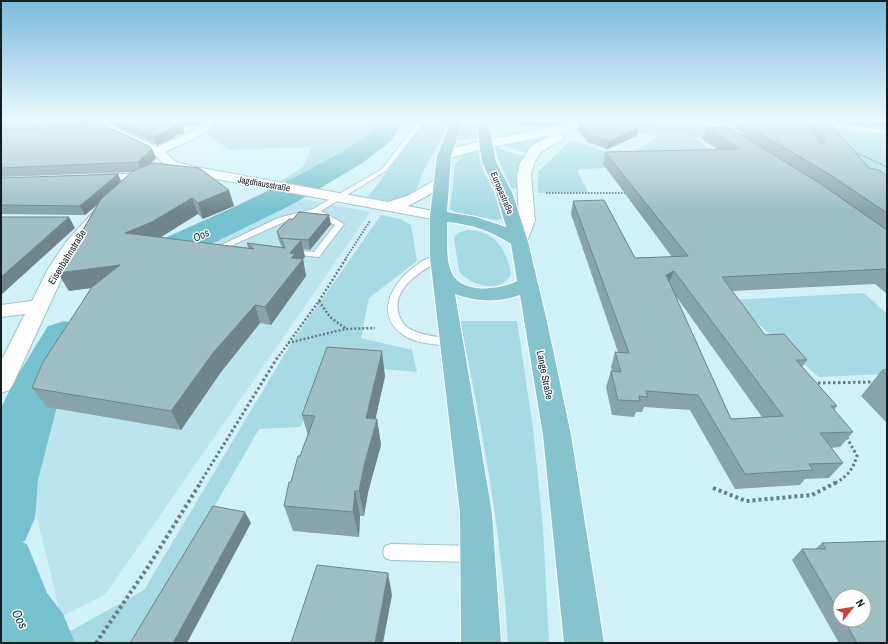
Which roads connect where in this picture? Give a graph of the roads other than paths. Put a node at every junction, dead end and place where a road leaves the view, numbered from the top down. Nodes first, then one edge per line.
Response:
1 (157, 151) edge
2 (399, 151) edge
3 (446, 151) edge
4 (458, 151) edge
5 (487, 151) edge
6 (535, 151) edge
7 (444, 156) junction
8 (172, 164) junction
9 (144, 177) junction
10 (80, 179) edge
11 (442, 182) junction
12 (338, 198) junction
13 (389, 207) junction
14 (316, 211) junction
15 (438, 216) junction
16 (491, 226) junction
17 (439, 237) junction
18 (519, 242) junction
19 (440, 264) junction
20 (527, 284) junction
21 (38, 306) junction
22 (1, 311) edge
23 (450, 342) junction
24 (1, 384) edge
25 (391, 552) dead end
26 (478, 554) junction
27 (481, 643) edge
28 (584, 643) edge

1 - 8 street, Jagdhausstraße
2 - 12 lane
3 - 7 main road
4 - 7 street
5 - 18 main road, Europastraße
6 - 18 street
7 - 11 main road
8 - 9 street, Eisenbahnstraße
8 - 12 street, Jagdhausstraße
9 - 10 street
9 - 21 street, Eisenbahnstraße
11 - 13 street
11 - 15 main road
12 - 13 street, Jagdhausstraße
12 - 14 lane
13 - 15 street, Jagdhausstraße
14 - 14 lane
15 - 16 main road
15 - 17 main road
16 - 17 main road
16 - 18 main road
17 - 19 main road
18 - 20 main road, Lange Straße
19 - 20 main road
19 - 23 main road
19 - 23 lane
20 - 28 main road, Lange Straße
21 - 22 street
21 - 24 street, Eisenbahnstraße
23 - 26 main road
25 - 26 lane
26 - 27 main road

